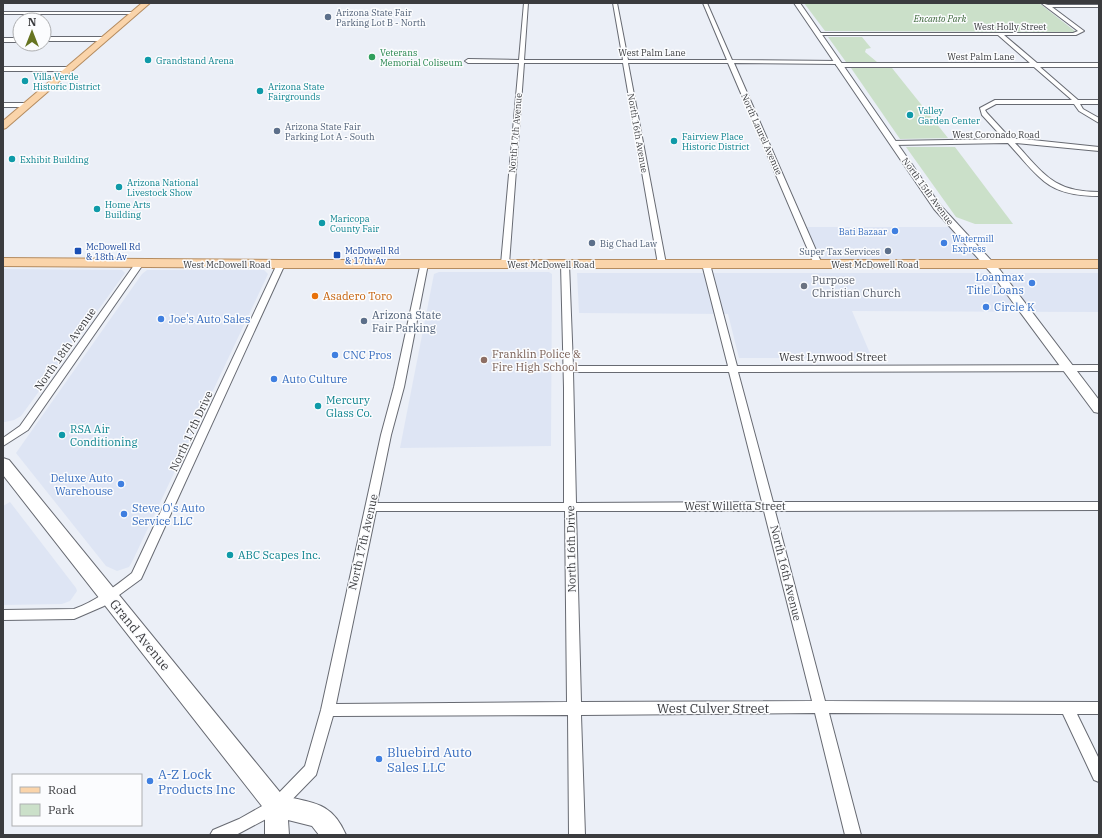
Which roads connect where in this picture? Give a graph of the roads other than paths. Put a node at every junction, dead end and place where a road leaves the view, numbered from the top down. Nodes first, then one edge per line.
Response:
1 (146, 3) edge
2 (526, 3) edge
3 (615, 3) edge
4 (705, 3) edge
5 (797, 3) edge
6 (1045, 4) edge
7 (1099, 6) edge
8 (134, 13) junction
9 (3, 14) edge
10 (819, 34) junction
11 (998, 34) junction
12 (104, 39) junction
13 (52, 40) edge
14 (468, 61) dead end
15 (522, 61) junction
16 (626, 62) junction
17 (731, 62) junction
18 (838, 63) junction
19 (1034, 65) junction
20 (1099, 65) edge
21 (3, 70) edge
22 (69, 70) junction
23 (1075, 102) junction
24 (1099, 102) edge
25 (3, 105) edge
26 (28, 105) junction
27 (1099, 121) edge
28 (3, 126) edge
29 (1010, 142) junction
30 (893, 143) junction
31 (1099, 149) edge
32 (1099, 194) edge
33 (3, 262) edge
34 (140, 263) junction
35 (281, 264) junction
36 (424, 264) junction
37 (506, 264) junction
38 (565, 264) junction
39 (662, 264) junction
40 (706, 264) junction
41 (818, 264) junction
42 (1099, 264) edge
43 (989, 265) junction
44 (1068, 368) junction
45 (1099, 368) edge
46 (568, 369) junction
47 (733, 369) junction
48 (1099, 409) edge
49 (3, 443) edge
50 (3, 464) edge
51 (570, 506) junction
52 (769, 506) junction
53 (1099, 506) edge
54 (372, 507) junction
55 (109, 597) junction
56 (3, 615) edge
57 (574, 708) junction
58 (820, 708) junction
59 (1067, 708) junction
60 (1099, 708) edge
61 (328, 710) junction
62 (1099, 776) edge
63 (276, 806) junction
64 (218, 835) edge
65 (277, 835) edge
66 (334, 835) edge
67 (576, 835) edge
68 (853, 835) edge

1 - 8 main road
2 - 15 street, North 17th Avenue
3 - 16 street, North 16th Avenue
4 - 17 street, North Laurel Avenue
5 - 10 street, North 15th Avenue
6 - 7 street
6 - 11 street, West Holly Street
8 - 9 street
8 - 12 main road
10 - 11 street, West Holly Street
10 - 18 street, North 15th Avenue
11 - 19 street
12 - 13 street
12 - 22 main road
14 - 15 street, West Palm Lane
15 - 16 street, West Palm Lane
15 - 37 street, North 17th Avenue
16 - 17 street, West Palm Lane
16 - 39 street, North 16th Avenue
17 - 18 street, West Palm Lane
17 - 41 street, North Laurel Avenue
18 - 19 street, West Palm Lane
18 - 30 street, North 15th Avenue
19 - 20 street, West Palm Lane
19 - 23 street
21 - 22 street
22 - 26 main road
23 - 24 street
23 - 27 street
23 - 29 street
25 - 26 street
26 - 28 main road
29 - 30 street, West Coronado Road
29 - 31 street, West Coronado Road
29 - 32 street
30 - 43 street, North 15th Avenue
33 - 34 main road, West McDowell Road
34 - 35 main road, West McDowell Road
34 - 49 street, North 18th Avenue
35 - 36 main road, West McDowell Road
35 - 55 street, North 17th Drive
36 - 37 main road, West McDowell Road
36 - 54 street, North 17th Avenue
37 - 38 main road, West McDowell Road
38 - 39 main road, West McDowell Road
38 - 46 street, North 16th Drive
39 - 40 main road, West McDowell Road
40 - 41 main road, West McDowell Road
40 - 47 street, North 16th Avenue
41 - 43 main road, West McDowell Road
42 - 43 main road, West McDowell Road
43 - 44 street, North 15th Avenue
44 - 45 street, West Lynwood Street
44 - 47 street, West Lynwood Street
44 - 48 street, North 15th Avenue
46 - 47 street, West Lynwood Street
46 - 51 street, North 16th Drive
47 - 52 street, North 16th Avenue
50 - 55 main road, Grand Avenue
51 - 52 street, West Willetta Street
51 - 54 street, West Willetta Street
51 - 57 street, North 16th Drive
52 - 53 street, West Willetta Street
52 - 58 street, North 16th Avenue
54 - 61 street, North 17th Avenue
55 - 56 street
55 - 63 main road, Grand Avenue
57 - 58 street, West Culver Street
57 - 61 street, West Culver Street
57 - 67 street, North 16th Drive
58 - 59 street, West Culver Street
58 - 68 street, North 16th Avenue
59 - 60 street, West Culver Street
59 - 62 street
61 - 63 street, North 17th Avenue
63 - 64 street, North 17th Avenue
63 - 65 main road
63 - 66 main road

